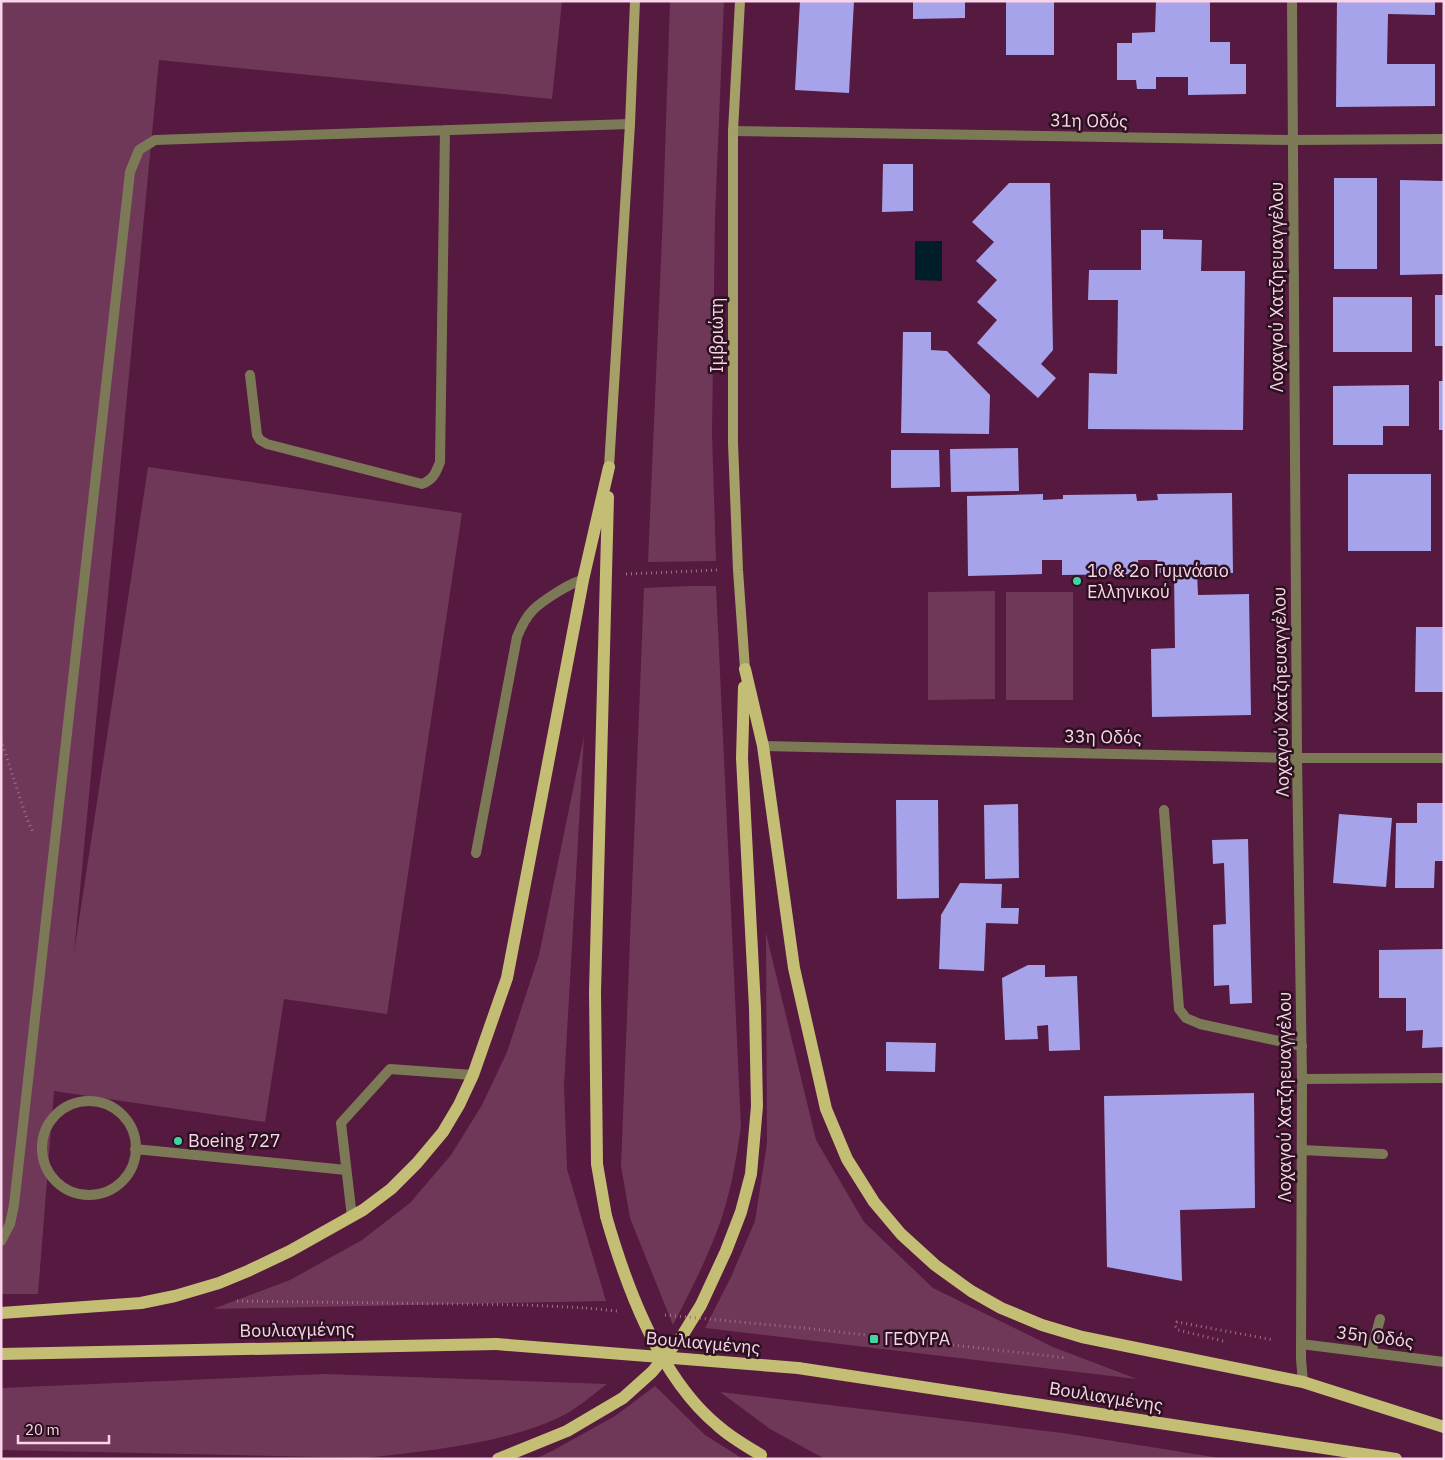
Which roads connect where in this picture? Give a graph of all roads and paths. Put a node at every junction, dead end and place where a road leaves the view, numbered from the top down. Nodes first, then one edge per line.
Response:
1 (635, 1) edge
2 (740, 1) edge
3 (1292, 1) edge
4 (630, 124) junction
5 (445, 130) junction
6 (733, 131) junction
7 (1444, 139) edge
8 (1292, 140) junction
9 (250, 376) dead end
10 (609, 467) junction
11 (738, 570) junction
12 (606, 576) junction
13 (583, 580) junction
14 (745, 669) junction
15 (1, 740) edge
16 (762, 746) junction
17 (1297, 758) junction
18 (1444, 758) edge
19 (1164, 810) dead end
20 (476, 853) dead end
21 (51, 874) junction
22 (1302, 1046) junction
23 (473, 1075) junction
24 (1444, 1078) edge
25 (1302, 1079) junction
26 (135, 1149) junction
27 (1302, 1150) junction
28 (1383, 1154) dead end
29 (346, 1170) junction
30 (352, 1217) junction
31 (1, 1241) edge
32 (229, 1301) dead end
33 (626, 1312) dead end
34 (1, 1313) edge
35 (655, 1314) dead end
36 (1380, 1319) dead end
37 (1274, 1340) dead end
38 (1225, 1341) dead end
39 (1301, 1344) junction
40 (1371, 1352) junction
41 (1, 1354) edge
42 (1069, 1358) dead end
43 (1443, 1360) edge
44 (1303, 1382) junction
45 (1444, 1427) edge
46 (765, 1457) edge
47 (498, 1459) edge
48 (1396, 1459) edge

1 - 4 street
2 - 6 street, Ιμβριώτη
3 - 8 street, Λοχαγού Χατζηευαγγέλου
4 - 5 street
4 - 10 street
5 - 9 street
5 - 21 street
6 - 8 street, 31η Οδός
6 - 11 street, Ιμβριώτη
7 - 8 street, 31η Οδός
8 - 17 street, Λοχαγού Χατζηευαγγέλου
10 - 12 main road
10 - 13 main road
11 - 12 path
11 - 14 street, Ιμβριώτη
12 - 46 main road, bridge
13 - 20 street
13 - 23 main road
14 - 16 main road
14 - 47 main road
15 - 21 path
16 - 17 street, 33η Οδός
16 - 44 main road
17 - 18 street, 33η Οδός
17 - 22 street, Λοχαγού Χατζηευαγγέλου
19 - 22 street
21 - 31 street
22 - 25 street, Λοχαγού Χατζηευαγγέλου
23 - 29 street
23 - 30 main road
24 - 25 street
25 - 27 street, Λοχαγού Χατζηευαγγέλου
26 - 26 street
26 - 29 street
27 - 28 street
27 - 39 street, Λοχαγού Χατζηευαγγέλου
29 - 30 street
30 - 34 main road
32 - 33 path, bridge
35 - 42 path, bridge
36 - 40 street
37 - 38 path
39 - 40 street, 35η Οδός
39 - 44 street, Λοχαγού Χατζηευαγγέλου
40 - 43 street, 35η Οδός
41 - 48 main road, Βουλιαγμένης, bridge
44 - 45 main road

